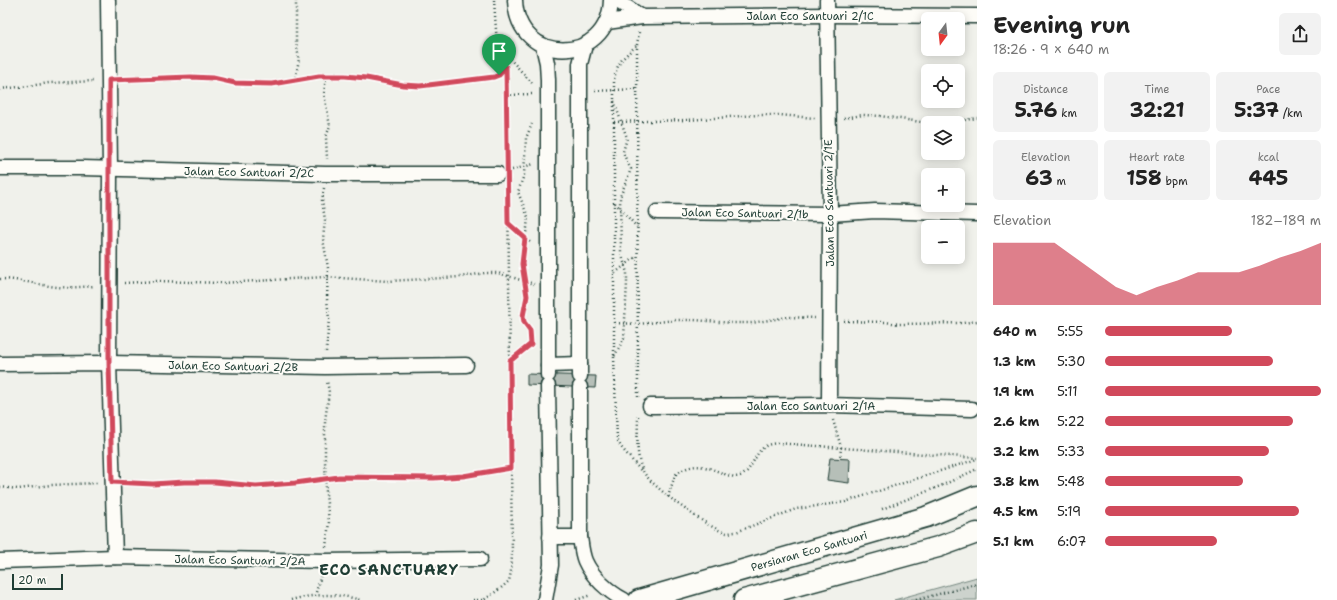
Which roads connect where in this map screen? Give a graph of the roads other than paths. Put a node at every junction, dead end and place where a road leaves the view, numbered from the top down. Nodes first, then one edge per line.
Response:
1 (108, 0) edge
2 (515, 0) edge
3 (611, 0) edge
4 (616, 0) edge
5 (827, 0) edge
6 (828, 16) junction
7 (977, 16) edge
8 (642, 17) junction
9 (607, 22) junction
10 (585, 45) junction
11 (543, 46) junction
12 (0, 168) edge
13 (110, 169) junction
14 (505, 172) road end
15 (657, 212) dead end
16 (830, 214) junction
17 (977, 214) edge
18 (109, 363) junction
19 (0, 364) edge
20 (466, 365) dead end
21 (548, 375) junction
22 (580, 375) junction
23 (829, 405) junction
24 (642, 408) road end
25 (972, 409) dead end
26 (977, 496) edge
27 (977, 532) edge
28 (550, 537) junction
29 (580, 537) junction
30 (115, 557) junction
31 (480, 559) dead end
32 (0, 561) edge
33 (545, 600) edge
34 (624, 600) edge
35 (639, 600) edge
36 (744, 600) edge

1 - 13 street
2 - 11 street
3 - 9 street
4 - 8 street
5 - 6 street, Jalan Eco Santuari 2/1E
6 - 7 street, Jalan Eco Santuari 2/1C
6 - 8 street, Jalan Eco Santuari 2/1C
6 - 16 street, Jalan Eco Santuari 2/1E
8 - 9 street, Jalan Eco Santuari 2/1C
9 - 10 street
10 - 11 street
10 - 22 street
11 - 21 street
12 - 13 street, Jalan Eco Santuari 2/2C
13 - 14 street, Jalan Eco Santuari 2/2C
13 - 18 street
15 - 16 street, Jalan Eco Santuari 2/1b
16 - 17 street, Jalan Eco Santuari 2/1b
16 - 23 street, Jalan Eco Santuari 2/1E
18 - 19 street, Jalan Eco Santuari 2/2B
18 - 20 street, Jalan Eco Santuari 2/2B
18 - 30 street
21 - 22 street
21 - 28 street
22 - 29 street
23 - 24 street, Jalan Eco Santuari 2/1A
23 - 25 street, Jalan Eco Santuari 2/1A
26 - 35 street, Persiaran Eco Santuari
27 - 36 street
28 - 29 street
28 - 33 street
29 - 34 street
30 - 31 street, Jalan Eco Santuari 2/2A
30 - 32 street, Jalan Eco Santuari 2/2A

